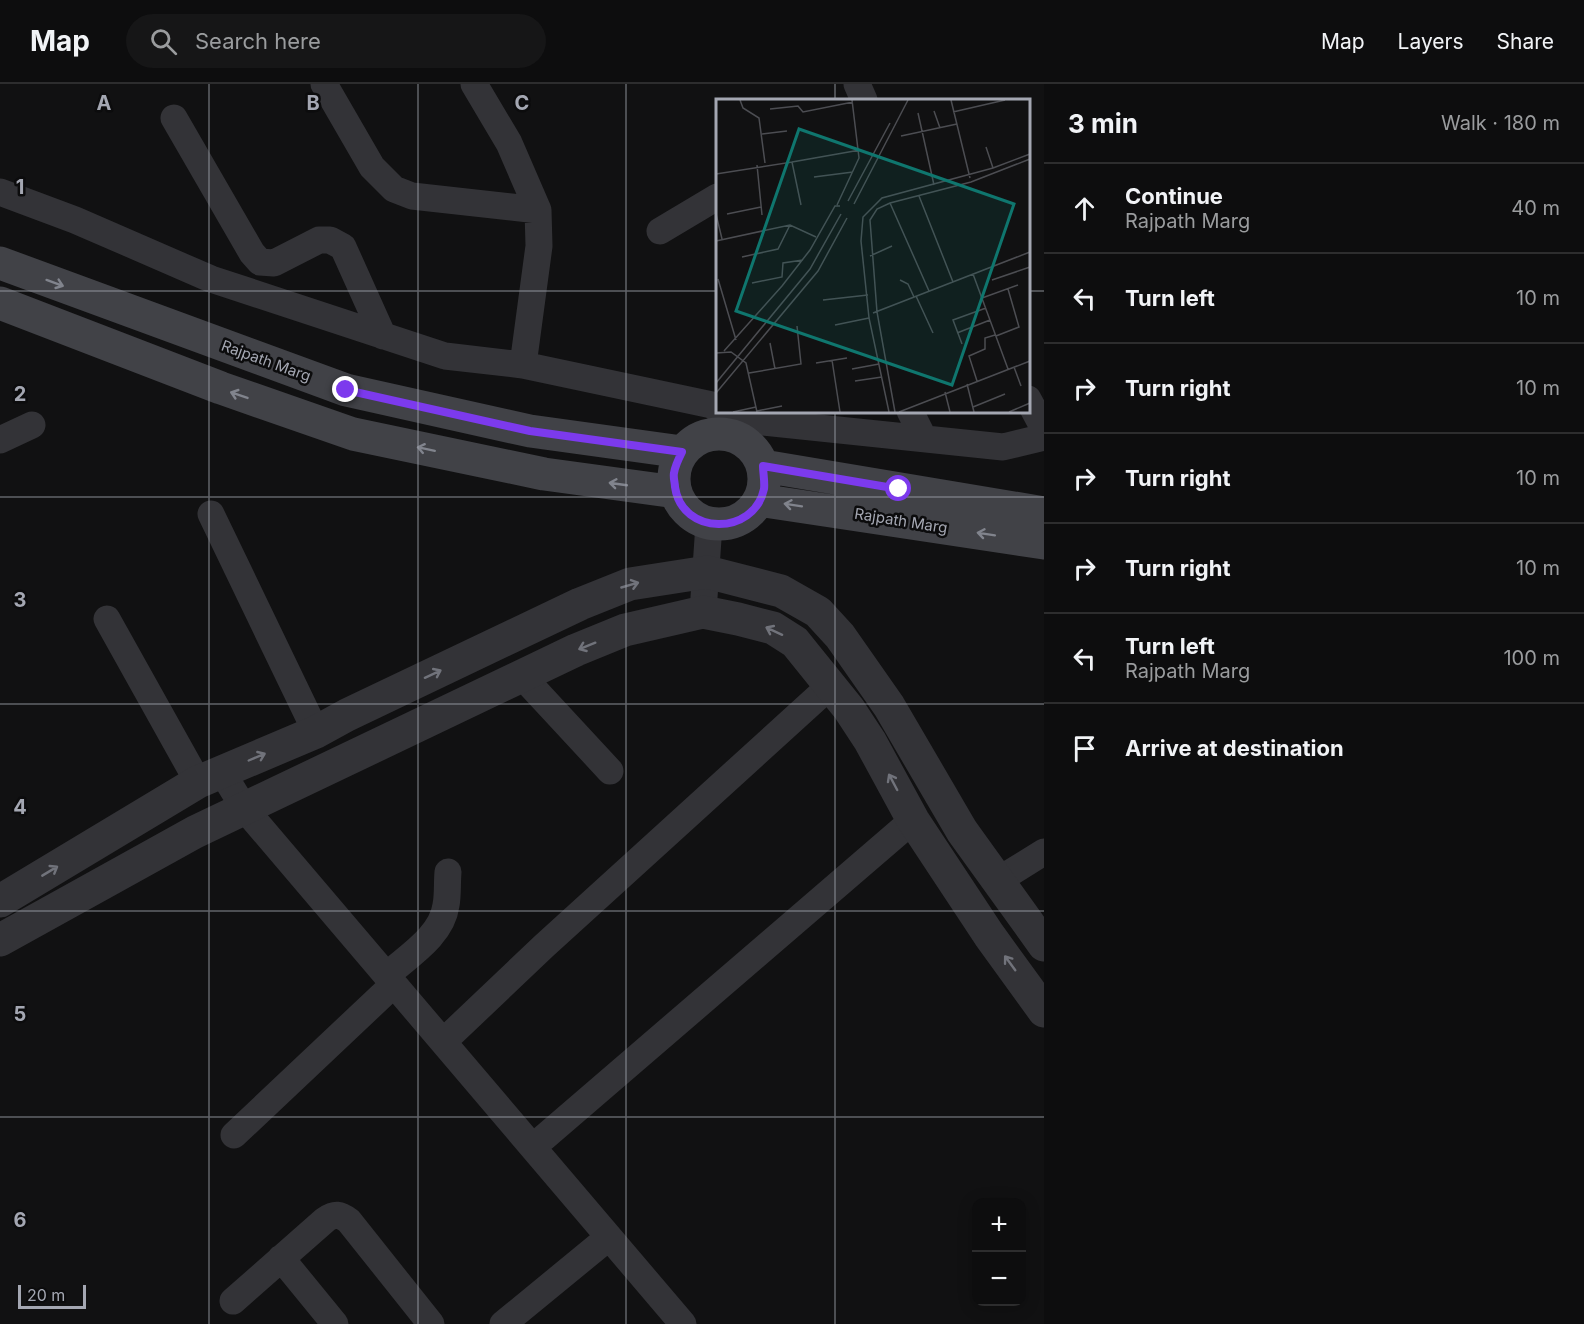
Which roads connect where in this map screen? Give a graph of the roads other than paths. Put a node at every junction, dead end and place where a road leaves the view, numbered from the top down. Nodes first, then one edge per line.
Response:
1 (324, 84) edge
2 (474, 84) edge
3 (857, 84) edge
4 (864, 99) edge
5 (174, 118) dead end
6 (0, 192) edge
7 (716, 198) edge
8 (538, 210) junction
9 (660, 231) dead end
10 (0, 263) edge
11 (0, 303) edge
12 (383, 336) junction
13 (523, 365) junction
14 (1029, 401) edge
15 (716, 410) edge
16 (910, 412) edge
17 (722, 418) edge
18 (32, 425) dead end
19 (1044, 429) edge
20 (923, 437) junction
21 (1044, 437) edge
22 (0, 440) edge
23 (682, 452) junction
24 (763, 466) junction
25 (676, 492) junction
26 (759, 500) junction
27 (1044, 513) edge
28 (212, 514) dead end
29 (709, 524) junction
30 (1044, 543) edge
31 (707, 572) junction
32 (703, 612) junction
33 (107, 619) dead end
34 (522, 676) junction
35 (831, 685) junction
36 (316, 732) junction
37 (610, 771) dead end
38 (210, 777) junction
39 (244, 808) junction
40 (913, 820) junction
41 (1044, 852) edge
42 (448, 872) dead end
43 (997, 881) junction
44 (0, 901) edge
45 (0, 940) edge
46 (1044, 945) edge
47 (390, 980) junction
48 (1044, 1011) edge
49 (443, 1042) junction
50 (234, 1134) dead end
51 (533, 1147) junction
52 (609, 1237) junction
53 (281, 1258) junction
54 (233, 1301) dead end
55 (335, 1324) edge
56 (431, 1324) edge
57 (503, 1324) edge
58 (683, 1324) edge

1 - 8 street
2 - 8 street
3 - 4 street
5 - 12 street
6 - 12 street
7 - 9 street
8 - 13 street
10 -> 23 main road, Rajpath Marg
25 -> 11 main road
12 - 13 street
13 - 15 street
14 - 19 street
16 - 20 street
17 - 20 street
17 - 23 main road
17 - 24 main road
18 - 22 street
20 - 21 street
23 - 25 main road
24 - 26 main road
24 - 27 main road, Rajpath Marg
25 - 29 main road
26 - 29 main road
30 -> 26 main road, Rajpath Marg
28 - 36 street
29 - 31 street
31 - 32 street
36 -> 31 street
31 - 43 street
32 -> 34 street
35 -> 32 street
33 - 38 street
34 - 37 street
34 - 39 street
40 -> 35 street
35 - 49 street
38 -> 36 street
38 - 39 street
44 -> 38 street
39 - 45 street
39 - 47 street
48 -> 40 street
40 - 51 street
41 - 43 street
42 - 47 street
43 - 46 street
47 - 49 street
47 - 50 street
49 - 51 street
51 - 52 street
52 - 57 street
52 - 58 street
53 - 54 street
53 - 55 street
53 - 56 street

